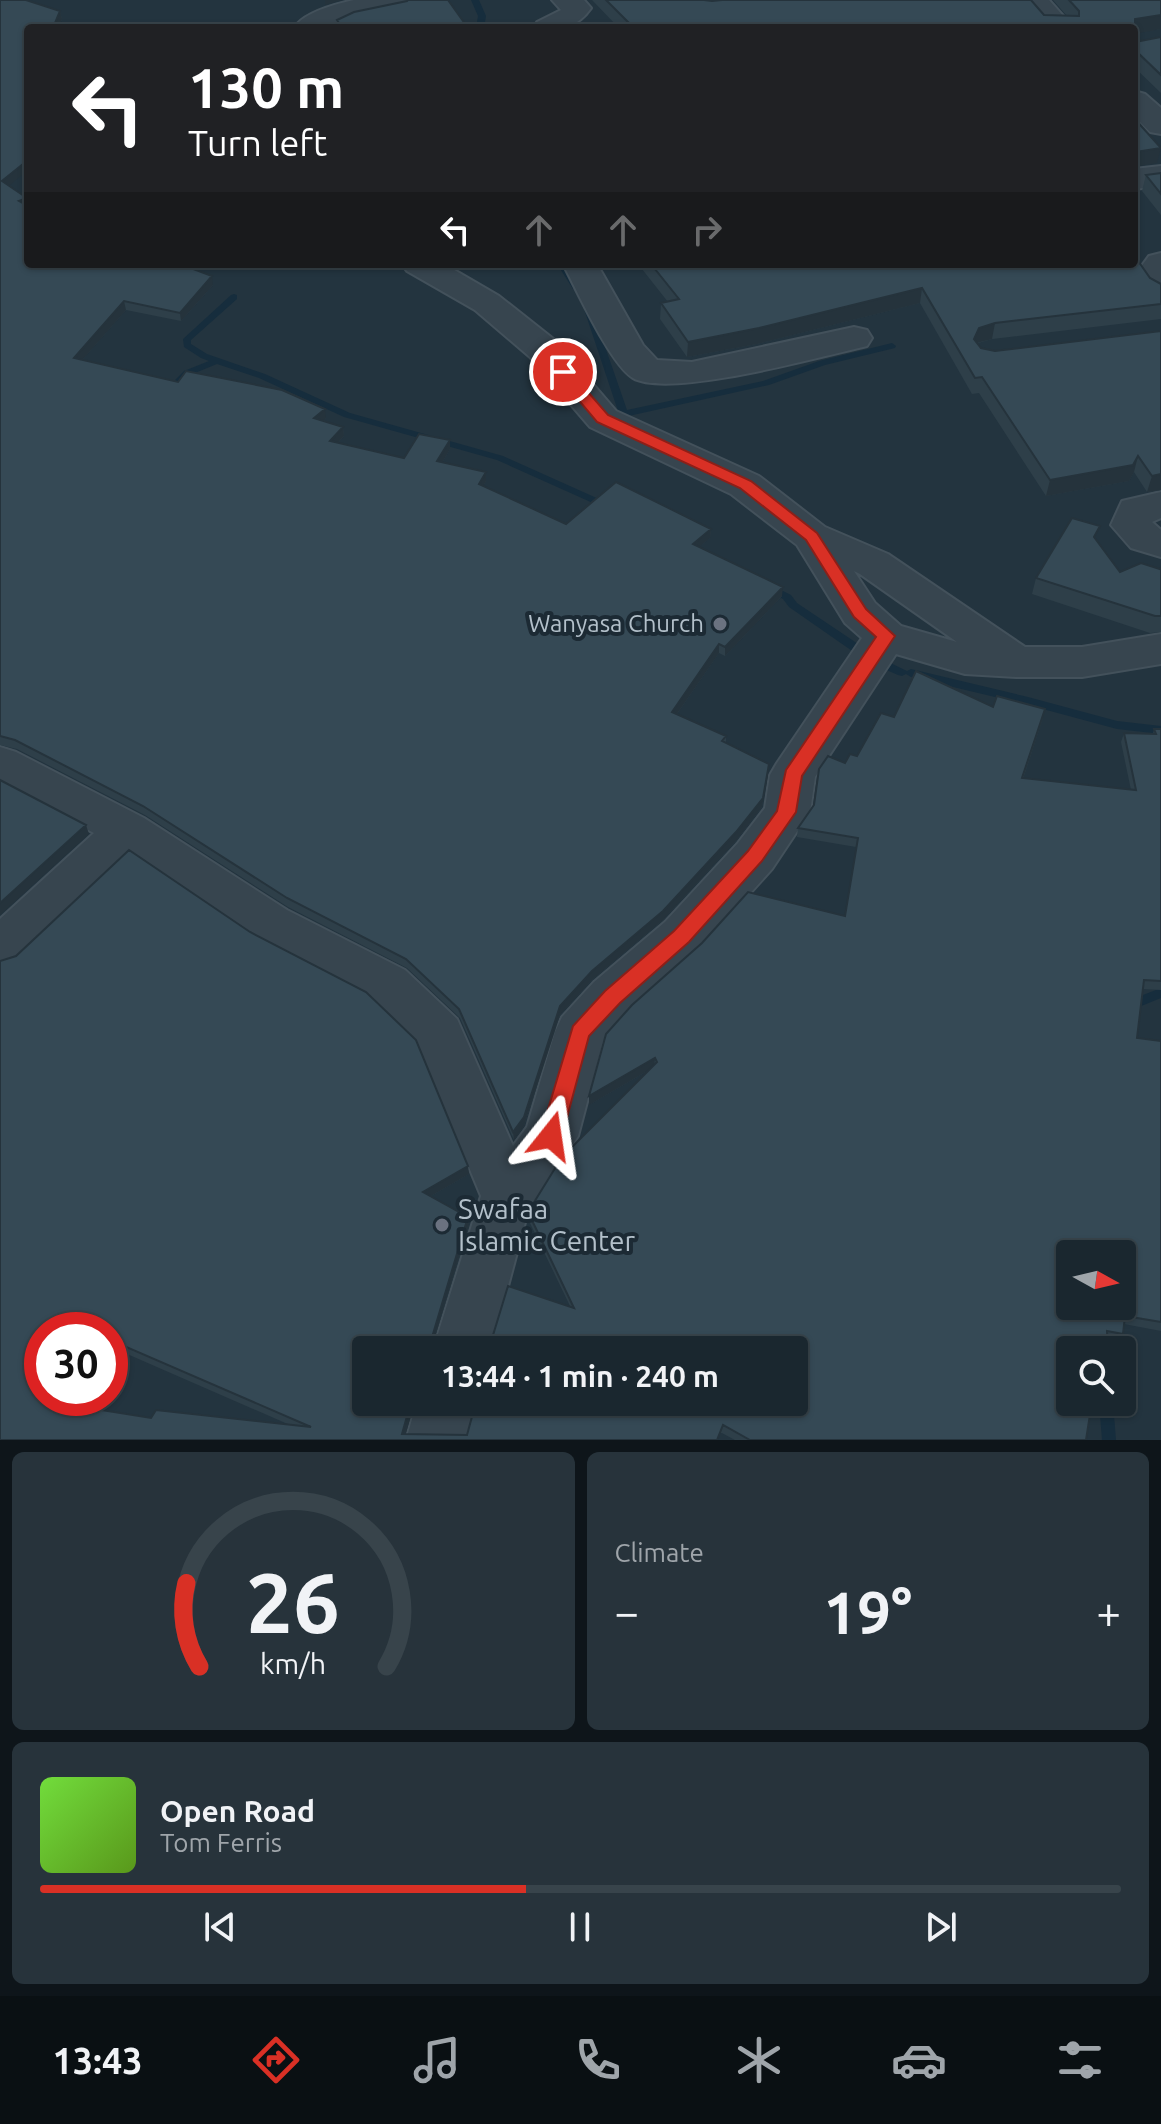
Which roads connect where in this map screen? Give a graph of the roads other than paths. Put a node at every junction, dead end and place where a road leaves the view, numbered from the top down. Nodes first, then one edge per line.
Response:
1 (397, 0) edge
2 (531, 0) edge
3 (1033, 0) edge
4 (558, 16) edge
5 (316, 24) edge
6 (1056, 24) edge
7 (1138, 104) edge
8 (1161, 125) edge
9 (1161, 176) edge
10 (1138, 179) edge
11 (1161, 263) edge
12 (426, 268) edge
13 (582, 268) edge
14 (1161, 285) edge
15 (854, 338) dead end
16 (1161, 505) edge
17 (811, 536) junction
18 (1161, 544) edge
19 (886, 636) junction
20 (1153, 657) edge
21 (1016, 662) junction
22 (0, 764) edge
23 (128, 830) junction
24 (0, 949) edge
25 (508, 1196) junction
26 (466, 1336) edge
27 (443, 1416) edge
28 (436, 1440) edge

1 - 5 street
2 - 4 street
3 - 6 street
7 - 8 street
9 - 10 street
11 - 14 street
12 - 17 street
13 - 15 street
16 - 18 street
17 - 19 street
17 - 21 street
19 - 21 street
19 - 25 street
20 - 21 street
22 - 23 street
23 - 24 street
23 - 25 street
25 - 26 street
27 - 28 street

